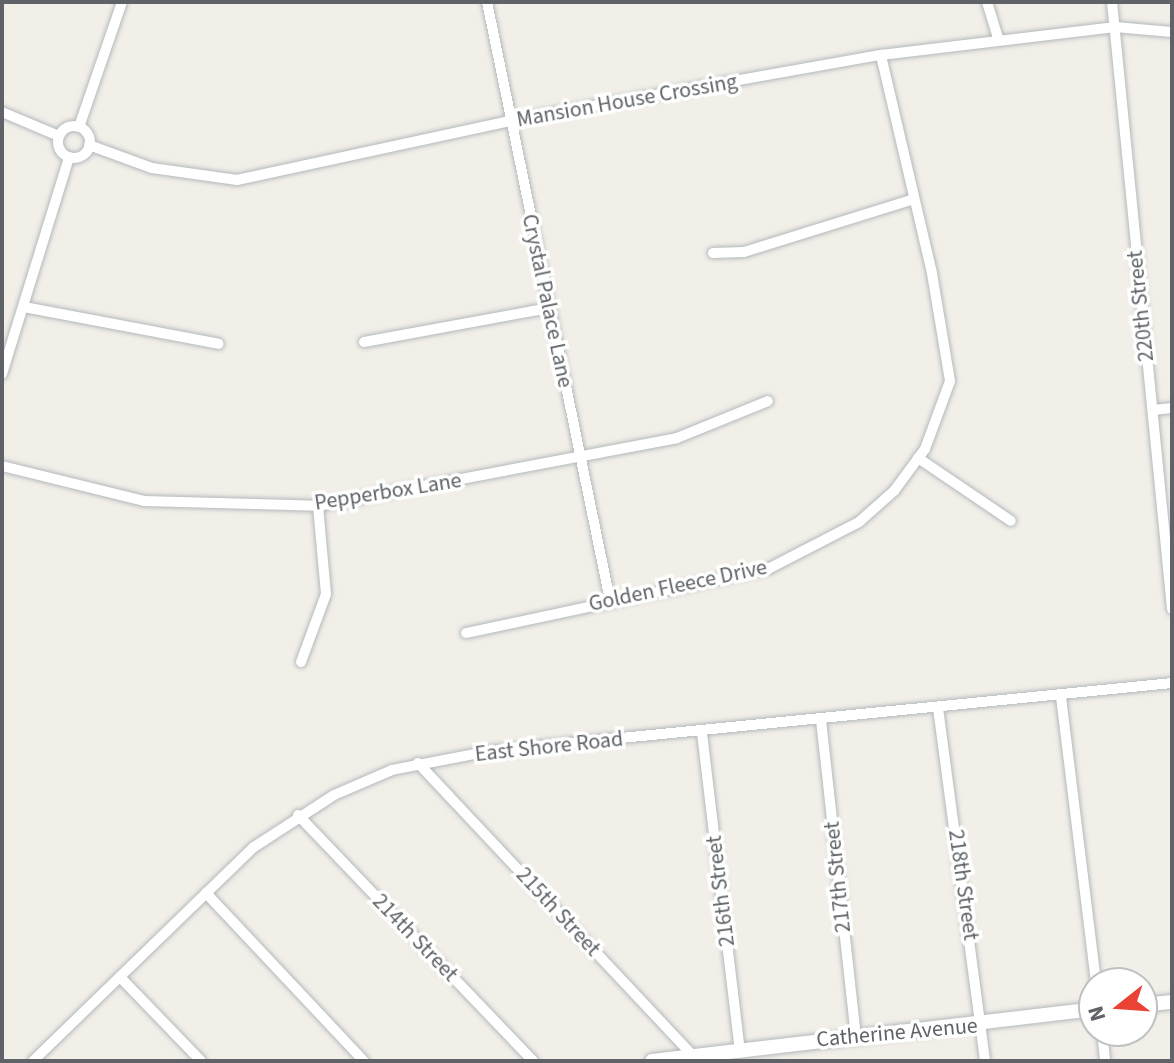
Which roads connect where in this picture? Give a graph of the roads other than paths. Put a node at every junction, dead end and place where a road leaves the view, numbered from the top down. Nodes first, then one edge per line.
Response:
1 (122, 2) edge
2 (487, 2) edge
3 (987, 2) edge
4 (1112, 2) edge
5 (1115, 27) junction
6 (1172, 32) edge
7 (998, 39) junction
8 (881, 55) junction
9 (2, 112) edge
10 (509, 121) junction
11 (79, 127) junction
12 (59, 136) junction
13 (89, 145) junction
14 (69, 157) junction
15 (911, 200) junction
16 (713, 253) dead end
17 (24, 307) junction
18 (549, 308) junction
19 (364, 342) dead end
20 (219, 344) dead end
21 (2, 374) edge
22 (768, 401) dead end
23 (1172, 408) edge
24 (1153, 410) junction
25 (580, 458) junction
26 (918, 458) junction
27 (2, 466) edge
28 (318, 506) junction
29 (1011, 521) dead end
30 (610, 600) junction
31 (1172, 609) edge
32 (466, 633) dead end
33 (301, 662) dead end
34 (1172, 683) edge
35 (1061, 697) junction
36 (938, 708) junction
37 (821, 720) junction
38 (702, 733) junction
39 (418, 763) junction
40 (298, 815) junction
41 (206, 893) junction
42 (1094, 967) edge
43 (120, 977) junction
44 (1078, 1011) edge
45 (982, 1025) junction
46 (856, 1035) junction
47 (740, 1050) junction
48 (696, 1058) edge
49 (34, 1061) edge
50 (201, 1061) edge
51 (364, 1061) edge
52 (533, 1061) edge
53 (652, 1061) edge
54 (985, 1061) edge

1 - 11 street
2 - 10 street, Crystal Palace Lane
3 - 7 street
4 - 5 street, 220th Street
5 - 6 street, Mansion House Crossing
5 - 7 street, Mansion House Crossing
5 - 24 street, 220th Street
7 - 8 street, Mansion House Crossing
8 - 10 street, Mansion House Crossing
8 - 15 street, Golden Fleece Drive
9 - 12 street
10 - 13 street, Mansion House Crossing
10 - 18 street, Crystal Palace Lane
11 - 12 street
11 - 13 street
12 - 14 street
13 - 14 street
14 - 17 street
15 - 16 street
15 - 26 street, Golden Fleece Drive
17 - 20 street
17 - 21 street
18 - 19 street
18 - 25 street, Crystal Palace Lane
22 - 25 street, Pepperbox Lane
23 - 24 street
24 - 31 street, 220th Street
25 - 28 street, Pepperbox Lane
25 - 30 street, Crystal Palace Lane
26 - 29 street
26 - 30 street, Golden Fleece Drive
27 - 28 street, Pepperbox Lane
28 - 33 street
30 - 32 street, Golden Fleece Drive
34 - 35 street, East Shore Road
35 - 36 street, East Shore Road
35 - 42 street
36 - 37 street, East Shore Road
36 - 45 street, 218th Street
37 - 38 street, East Shore Road
37 - 46 street, 217th Street
38 - 39 street, East Shore Road
38 - 47 street, 216th Street
39 - 40 street, East Shore Road
39 - 48 street, 215th Street
40 - 41 street, East Shore Road
40 - 52 street, 214th Street
41 - 43 street, East Shore Road
41 - 51 street
43 - 49 street, East Shore Road
43 - 50 street
44 - 45 street, Catherine Avenue
45 - 46 street, Catherine Avenue
45 - 54 street, 218th Street
46 - 47 street, Catherine Avenue
47 - 48 street, Catherine Avenue
48 - 53 street, Catherine Avenue

